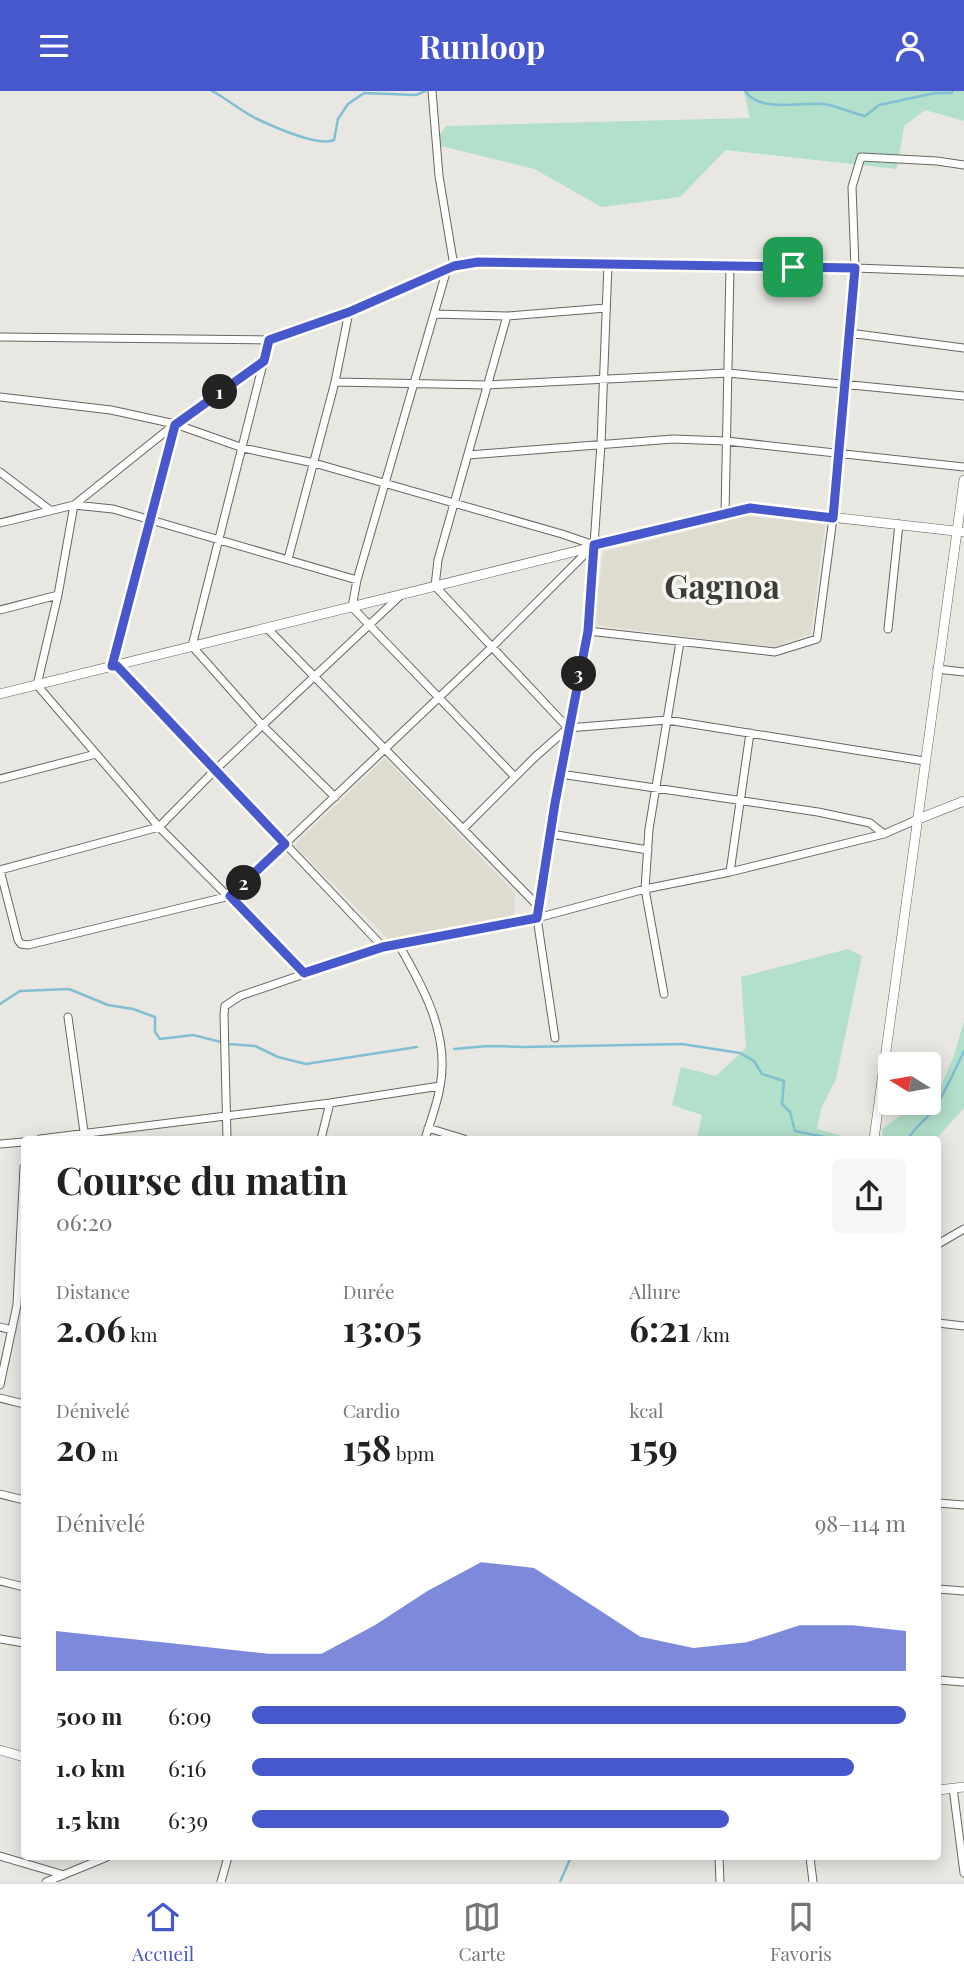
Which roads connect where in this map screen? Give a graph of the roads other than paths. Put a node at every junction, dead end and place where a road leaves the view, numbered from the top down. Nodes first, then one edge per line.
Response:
1 (432, 91) edge
2 (964, 165) edge
3 (607, 264) junction
4 (730, 267) junction
5 (451, 268) junction
6 (855, 268) junction
7 (964, 272) edge
8 (606, 307) junction
9 (349, 312) junction
10 (434, 314) junction
11 (507, 316) junction
12 (849, 333) junction
13 (0, 337) edge
14 (269, 340) junction
15 (964, 348) edge
16 (264, 361) junction
17 (728, 373) junction
18 (603, 379) junction
19 (335, 382) junction
20 (415, 382) junction
21 (845, 383) junction
22 (487, 385) junction
23 (964, 396) edge
24 (0, 397) edge
25 (175, 425) junction
26 (726, 442) junction
27 (601, 444) junction
28 (243, 448) junction
29 (468, 455) junction
30 (838, 455) junction
31 (314, 463) junction
32 (964, 467) edge
33 (0, 472) edge
34 (964, 480) edge
35 (386, 484) junction
36 (455, 503) junction
37 (74, 505) junction
38 (50, 510) junction
39 (725, 514) junction
40 (833, 518) junction
41 (151, 520) junction
42 (0, 523) edge
43 (899, 524) junction
44 (960, 532) edge
45 (220, 540) junction
46 (594, 545) junction
47 (288, 559) junction
48 (357, 580) junction
49 (435, 586) junction
50 (401, 594) junction
51 (58, 595) junction
52 (352, 607) junction
53 (0, 610) edge
54 (369, 625) junction
55 (267, 628) junction
56 (888, 629) dead end
57 (588, 631) junction
58 (681, 642) junction
59 (192, 646) junction
60 (491, 648) junction
61 (114, 666) junction
62 (937, 669) junction
63 (964, 672) edge
64 (315, 675) junction
65 (37, 685) junction
66 (0, 694) edge
67 (440, 697) junction
68 (667, 720) junction
69 (262, 725) junction
70 (568, 728) junction
71 (750, 733) junction
72 (385, 749) junction
73 (96, 754) junction
74 (924, 761) junction
75 (215, 769) junction
76 (560, 774) junction
77 (515, 777) junction
78 (0, 779) edge
79 (656, 788) junction
80 (335, 797) junction
81 (740, 801) junction
82 (964, 801) edge
83 (916, 820) junction
84 (159, 827) junction
85 (463, 829) junction
86 (551, 834) junction
87 (884, 834) junction
88 (285, 844) junction
89 (648, 850) junction
90 (0, 870) edge
91 (730, 872) junction
92 (645, 889) junction
93 (230, 896) junction
94 (538, 906) junction
95 (537, 918) junction
96 (399, 945) junction
97 (383, 947) junction
98 (304, 973) junction
99 (664, 995) dead end
100 (68, 1017) dead end
101 (555, 1038) dead end
102 (440, 1086) junction
103 (330, 1104) junction
104 (228, 1115) junction
105 (428, 1128) junction
106 (84, 1136) edge
107 (227, 1136) edge
108 (322, 1136) edge
109 (426, 1136) edge
110 (454, 1136) edge
111 (874, 1136) edge
112 (21, 1142) edge
113 (0, 1144) edge
114 (964, 1229) edge
115 (941, 1242) edge
116 (21, 1306) edge
117 (941, 1323) edge
118 (964, 1326) edge
119 (0, 1327) edge
120 (12, 1330) junction
121 (0, 1385) edge
122 (0, 1398) edge
123 (21, 1403) edge
124 (0, 1494) edge
125 (21, 1499) edge
126 (941, 1503) edge
127 (964, 1505) edge
128 (0, 1581) edge
129 (21, 1586) edge
130 (941, 1589) edge
131 (964, 1591) edge
132 (0, 1639) edge
133 (21, 1642) edge
134 (941, 1680) edge
135 (964, 1682) edge
136 (0, 1750) edge
137 (21, 1756) edge
138 (964, 1787) edge
139 (953, 1789) junction
140 (941, 1790) edge
141 (0, 1856) edge
142 (100, 1860) edge
143 (227, 1860) edge
144 (719, 1860) edge
145 (810, 1860) edge
146 (964, 1874) edge
147 (64, 1875) junction
148 (46, 1882) edge
149 (221, 1882) edge
150 (720, 1882) edge
151 (813, 1882) edge

1 - 5 street
2 - 6 street
3 - 4 street
3 - 5 street
3 - 8 street
4 - 6 street
4 - 17 street
5 - 9 street
5 - 10 street
6 - 7 street
6 - 12 street
8 - 11 street
8 - 18 street
9 - 14 street
9 - 19 street
10 - 11 street
10 - 20 street
11 - 22 street
12 - 15 street
12 - 21 street
13 - 14 street
14 - 16 street
16 - 25 street
16 - 28 street
17 - 18 street
17 - 21 street
17 - 26 street
18 - 22 street
18 - 27 street
19 - 20 street
19 - 31 street
20 - 22 street
20 - 35 street
21 - 23 street
21 - 30 street
22 - 29 street
24 - 25 street
25 - 28 street
25 - 37 street
25 - 41 street
26 - 27 street
26 - 30 street
26 - 39 street
27 - 29 street
27 - 46 street
28 - 31 street
28 - 45 street
29 - 36 street
30 - 32 street
30 - 40 street
31 - 35 street
31 - 47 street
33 - 38 street
34 - 44 street
35 - 36 street
35 - 48 street
36 - 46 street
36 - 49 street
37 - 38 street
37 - 41 street
37 - 51 street
38 - 42 street
39 - 40 street
39 - 46 street
40 - 43 street
40 - 58 street
41 - 45 street
41 - 61 street
43 - 44 street
43 - 56 street
44 - 62 street
45 - 47 street
45 - 59 street
46 - 49 street
46 - 57 street
46 - 60 street
47 - 48 street
48 - 52 street
49 - 50 street
49 - 60 street
50 - 52 street
50 - 54 street
51 - 53 street
51 - 65 street
52 - 54 street
52 - 55 street
54 - 64 street
54 - 67 street
55 - 59 street
55 - 64 street
57 - 58 street
57 - 70 street
58 - 68 street
59 - 61 street
59 - 69 street
60 - 67 street
60 - 70 street
61 - 65 street
61 - 75 street
62 - 63 street
62 - 74 street
64 - 69 street
64 - 72 street
65 - 66 street
65 - 73 street
67 - 72 street
67 - 77 street
68 - 70 street
68 - 71 street
68 - 79 street
69 - 75 street
69 - 80 street
70 - 76 street
70 - 77 street
71 - 74 street
71 - 81 street
72 - 80 street
72 - 85 street
73 - 78 street
73 - 84 street
74 - 83 street
75 - 84 street
75 - 88 street
76 - 79 street
76 - 86 street
77 - 85 street
79 - 81 street
79 - 89 street
80 - 88 street
81 - 87 street
81 - 91 street
82 - 83 street
83 - 87 street
83 - 111 street
84 - 90 street
84 - 93 street
85 - 94 street
86 - 89 street
86 - 94 street
87 - 91 street
88 - 93 street
88 - 97 street
89 - 92 street
90 - 93 street
91 - 92 street
92 - 95 street
92 - 99 street
93 - 98 street
94 - 95 street
95 - 96 street
95 - 101 street
96 - 97 street
96 - 102 street
97 - 98 street
98 - 104 street
100 - 106 street
102 - 103 street
102 - 105 street
103 - 104 street
103 - 108 street
104 - 106 street
104 - 107 street
105 - 109 street
105 - 110 street
112 - 113 street
114 - 115 street
116 - 120 street
117 - 118 street
119 - 120 street
120 - 121 street
122 - 123 street
124 - 125 street
126 - 127 street
128 - 129 street
130 - 131 street
132 - 133 street
134 - 135 street
136 - 137 street
138 - 139 street
139 - 140 street
139 - 146 street
141 - 147 street
142 - 147 street
143 - 149 street
144 - 150 street
145 - 151 street
147 - 148 street

